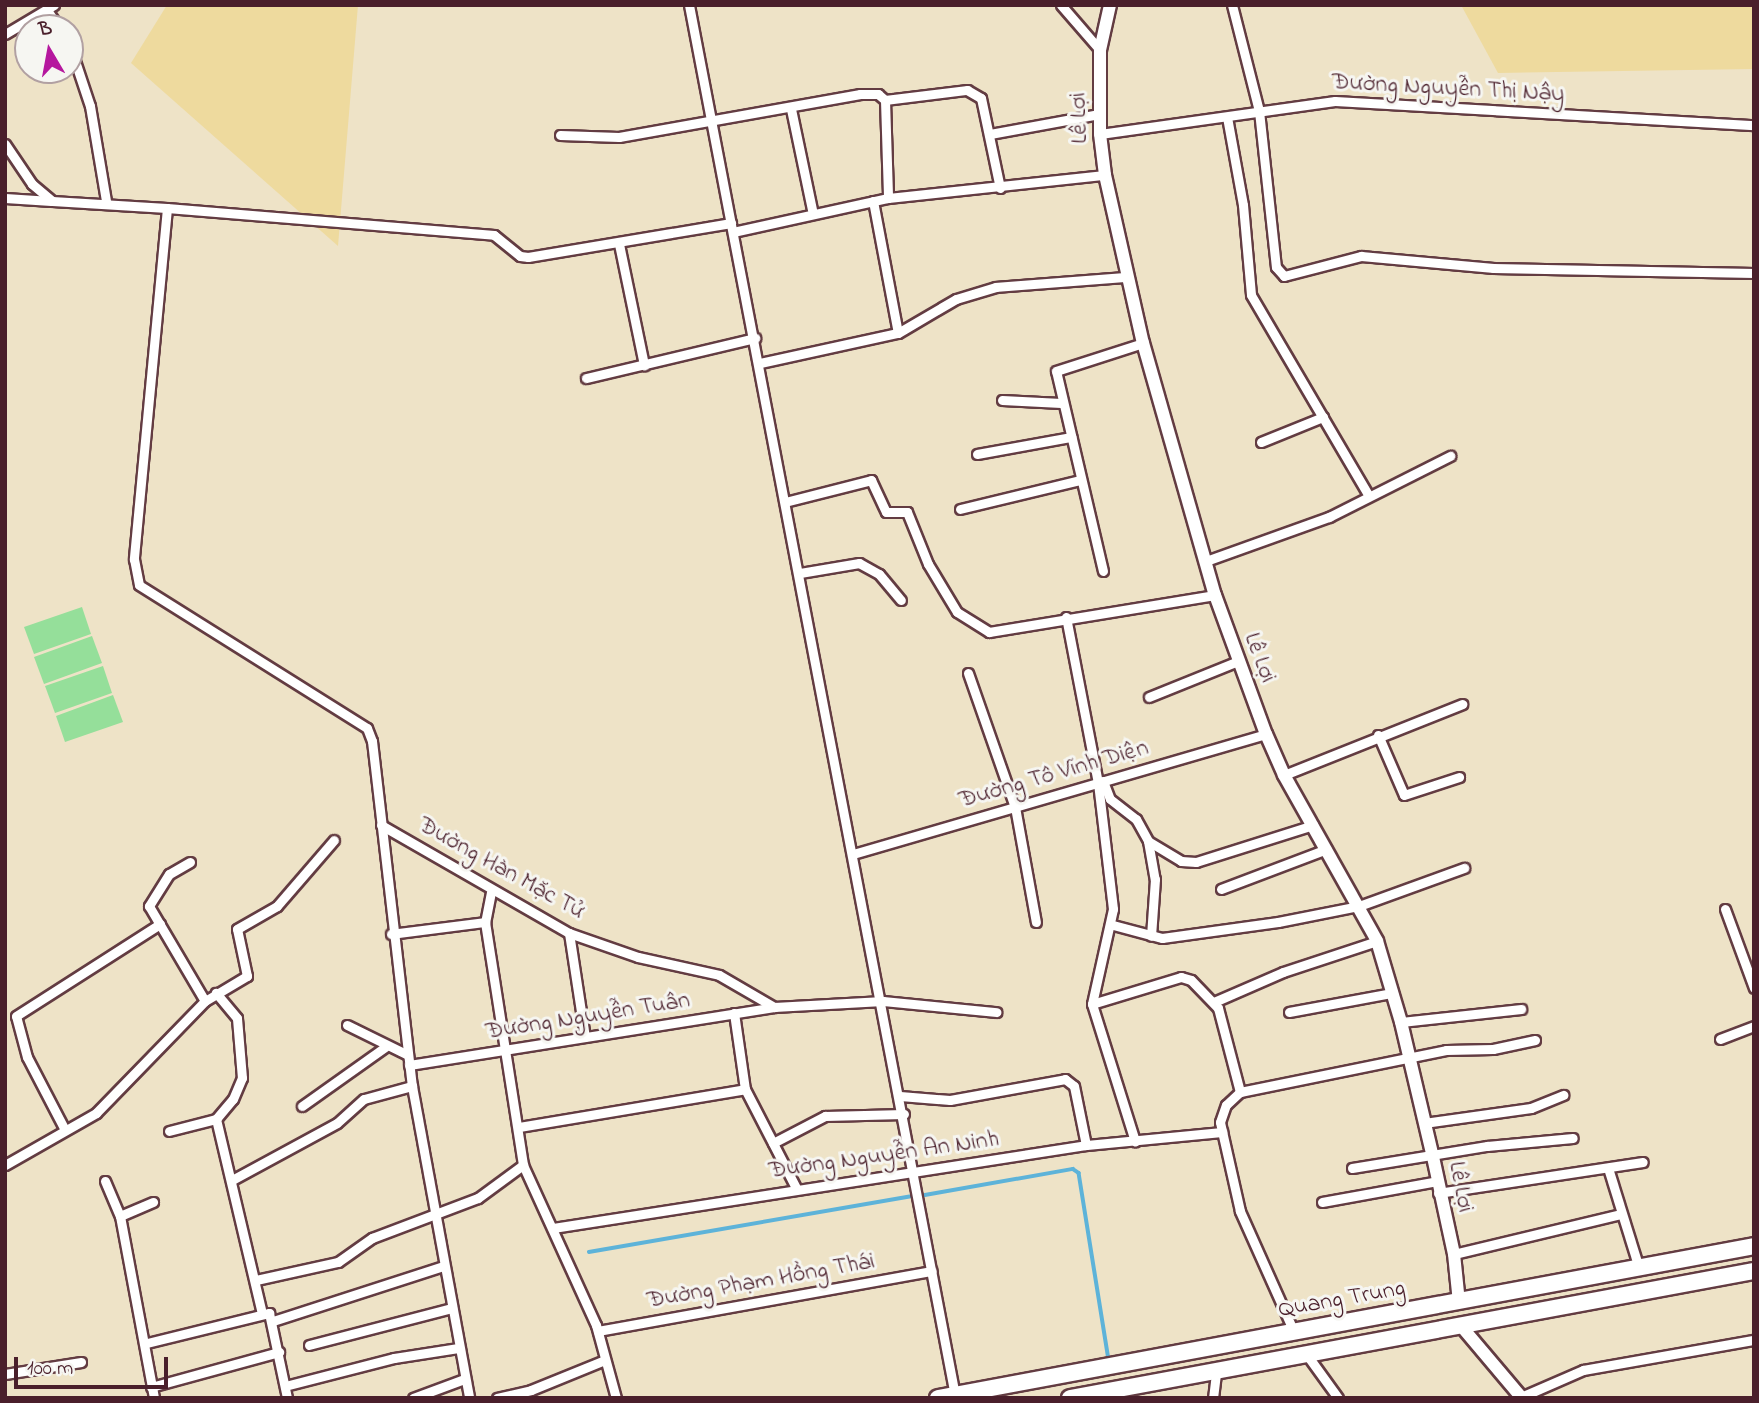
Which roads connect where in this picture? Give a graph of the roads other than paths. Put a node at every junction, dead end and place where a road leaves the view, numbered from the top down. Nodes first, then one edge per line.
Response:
1 (689, 5) edge
2 (1061, 5) edge
3 (1110, 5) edge
4 (1232, 5) edge
5 (51, 8) edge
6 (5, 34) edge
7 (1100, 50) junction
8 (83, 84) edge
9 (886, 100) junction
10 (791, 109) junction
11 (1259, 111) junction
12 (1100, 114) junction
13 (1227, 117) junction
14 (712, 119) junction
15 (1754, 125) edge
16 (990, 134) junction
17 (1100, 134) junction
18 (561, 135) dead end
19 (5, 144) edge
20 (1105, 175) junction
21 (1000, 188) junction
22 (5, 198) edge
23 (888, 198) junction
24 (52, 201) junction
25 (106, 201) junction
26 (873, 201) junction
27 (167, 208) junction
28 (813, 214) junction
29 (732, 227) junction
30 (619, 244) junction
31 (1754, 273) edge
32 (1127, 277) junction
33 (898, 333) junction
34 (755, 338) junction
35 (1143, 343) junction
36 (760, 363) junction
37 (644, 365) junction
38 (586, 378) dead end
39 (1002, 400) dead end
40 (1061, 403) junction
41 (1323, 417) junction
42 (1071, 437) junction
43 (1261, 442) dead end
44 (977, 454) dead end
45 (1450, 456) dead end
46 (1080, 480) junction
47 (1368, 496) junction
48 (785, 502) junction
49 (960, 509) dead end
50 (1206, 561) junction
51 (1103, 570) dead end
52 (800, 573) junction
53 (1215, 595) junction
54 (901, 600) dead end
55 (1066, 617) junction
56 (1238, 661) junction
57 (968, 673) dead end
58 (1149, 697) dead end
59 (1462, 704) dead end
60 (1266, 734) junction
61 (1378, 735) junction
62 (1284, 775) junction
63 (1459, 777) dead end
64 (1100, 782) junction
65 (1015, 807) junction
66 (382, 825) junction
67 (1313, 825) junction
68 (334, 840) dead end
69 (1148, 841) junction
70 (1327, 849) junction
71 (853, 854) junction
72 (190, 862) dead end
73 (1464, 868) dead end
74 (1221, 889) dead end
75 (491, 892) junction
76 (1359, 906) junction
77 (1725, 909) dead end
78 (485, 922) junction
79 (1036, 922) dead end
80 (160, 924) junction
81 (1113, 925) junction
82 (569, 933) junction
83 (391, 934) junction
84 (1151, 936) junction
85 (1377, 941) junction
86 (1754, 988) edge
87 (216, 993) junction
88 (1392, 993) junction
89 (205, 1001) junction
90 (883, 1001) junction
91 (1214, 1002) junction
92 (1092, 1004) junction
93 (774, 1007) junction
94 (1521, 1009) dead end
95 (996, 1012) dead end
96 (1289, 1012) dead end
97 (734, 1013) junction
98 (10, 1016) edge
99 (1401, 1022) junction
100 (347, 1025) dead end
101 (1754, 1026) edge
102 (585, 1037) junction
103 (1720, 1039) dead end
104 (1535, 1040) dead end
105 (385, 1047) junction
106 (503, 1050) junction
107 (1410, 1057) junction
108 (408, 1060) junction
109 (412, 1086) junction
110 (745, 1089) junction
111 (1240, 1092) junction
112 (900, 1096) junction
113 (1564, 1096) dead end
114 (302, 1106) dead end
115 (904, 1114) junction
116 (216, 1119) junction
117 (1424, 1123) junction
118 (519, 1127) junction
119 (65, 1130) junction
120 (169, 1131) dead end
121 (1222, 1132) junction
122 (1573, 1138) dead end
123 (1135, 1141) junction
124 (773, 1143) junction
125 (1086, 1145) junction
126 (1433, 1157) junction
127 (1643, 1162) dead end
128 (5, 1165) edge
129 (523, 1165) junction
130 (1352, 1168) dead end
131 (1608, 1168) junction
132 (914, 1171) junction
133 (232, 1180) junction
134 (105, 1181) dead end
135 (1438, 1187) junction
136 (796, 1188) junction
137 (153, 1202) dead end
138 (1322, 1202) dead end
139 (1620, 1214) junction
140 (433, 1215) junction
141 (120, 1216) junction
142 (553, 1228) junction
143 (1754, 1246) edge
144 (1454, 1254) junction
145 (443, 1266) junction
146 (1639, 1268) junction
147 (932, 1271) junction
148 (1754, 1271) edge
149 (256, 1280) junction
150 (1459, 1302) junction
151 (452, 1308) junction
152 (262, 1314) junction
153 (272, 1321) junction
154 (1462, 1326) junction
155 (598, 1331) junction
156 (1294, 1332) junction
157 (1754, 1340) edge
158 (147, 1343) junction
159 (309, 1345) dead end
160 (1212, 1347) junction
161 (458, 1349) junction
162 (279, 1352) junction
163 (1307, 1355) junction
164 (1144, 1359) junction
165 (604, 1360) junction
166 (81, 1362) dead end
167 (1081, 1370) junction
168 (1216, 1372) junction
169 (5, 1374) edge
170 (464, 1379) junction
171 (1147, 1384) junction
172 (285, 1386) junction
173 (152, 1387) junction
174 (1125, 1393) edge
175 (955, 1396) edge
176 (1087, 1396) edge
177 (1521, 1397) edge
178 (153, 1398) edge
179 (287, 1398) edge
180 (413, 1398) edge
181 (469, 1398) edge
182 (497, 1398) edge
183 (616, 1398) edge
184 (938, 1398) edge
185 (1213, 1398) edge
186 (1338, 1398) edge

1 - 14 street
2 - 7 street
3 - 7 street, Lê Lợi
4 - 11 street
5 - 6 street
7 - 12 street, Lê Lợi
8 - 25 street
9 - 10 street
9 - 16 street
9 - 23 street
10 - 14 street
10 - 28 street
11 - 13 street, Đường Nguyễn Thị Nậy
11 - 15 street, Đường Nguyễn Thị Nậy
11 - 31 street
12 - 16 street
12 - 17 street, Lê Lợi
13 - 17 street, Đường Nguyễn Thị Nậy
13 - 41 street
14 - 18 street
14 - 29 street
16 - 21 street
17 - 20 street, Lê Lợi
19 - 24 street
20 - 21 street
20 - 32 street, Lê Lợi
21 - 23 street
22 - 24 street
23 - 26 street
24 - 25 street
25 - 27 street
26 - 28 street
26 - 33 street
27 - 30 street
27 - 66 street
28 - 29 street
29 - 30 street
29 - 34 street
30 - 37 street
32 - 33 street
32 - 35 street, Lê Lợi
33 - 36 street
34 - 36 street
34 - 37 street
35 - 40 street
35 - 50 street, Lê Lợi
36 - 48 street
37 - 38 street
39 - 40 street
40 - 42 street
41 - 43 street
41 - 47 street
42 - 44 street
42 - 46 street
45 - 47 street
46 - 49 street
46 - 51 street
47 - 50 street
48 - 52 street
48 - 55 street
50 - 53 street, Lê Lợi
52 - 54 street
52 - 71 street
53 - 55 street
53 - 56 street, Lê Lợi
55 - 64 street
56 - 58 street
56 - 60 street, Lê Lợi
57 - 65 street
59 - 61 street
60 - 62 street, Lê Lợi
60 - 64 street, Đường Tô Vĩnh Diện
61 - 62 street
61 - 63 street
62 - 67 street, Lê Lợi
64 - 65 street, Đường Tô Vĩnh Diện
64 - 69 street
64 - 81 street
65 - 71 street, Đường Tô Vĩnh Diện
65 - 79 street
66 - 75 street, Đường Hàn Mặc Tử
66 - 83 street
67 - 69 street
67 - 70 street, Lê Lợi
68 - 87 street
69 - 84 street
70 - 74 street
70 - 76 street, Lê Lợi
71 - 90 street
72 - 80 street
73 - 76 street
75 - 78 street
75 - 82 street, Đường Hàn Mặc Tử
76 - 84 street
76 - 85 street, Lê Lợi
77 - 86 street
78 - 83 street
78 - 106 street
80 - 89 street
80 - 98 street
81 - 84 street
81 - 92 street
82 - 93 street, Đường Hàn Mặc Tử
82 - 102 street
83 - 108 street
85 - 88 street, Lê Lợi
85 - 91 street
87 - 89 street
87 - 116 street
88 - 96 street
88 - 99 street, Lê Lợi
89 - 119 street
90 - 93 street
90 - 95 street
90 - 112 street
91 - 92 street
91 - 111 street
92 - 123 street
93 - 97 street, Đường Nguyễn Tuân
94 - 99 street
97 - 102 street, Đường Nguyễn Tuân
97 - 110 street
98 - 119 street
99 - 107 street, Lê Lợi
100 - 105 street
101 - 103 street
102 - 106 street, Đường Nguyễn Tuân
104 - 107 street
105 - 108 street
105 - 114 street
106 - 108 street, Đường Nguyễn Tuân
106 - 118 street
107 - 111 street
107 - 117 street, Lê Lợi
108 - 109 street
109 - 133 street
109 - 140 street
110 - 118 street
110 - 124 street
111 - 121 street
112 - 115 street
112 - 125 street
113 - 117 street
115 - 124 street
115 - 132 street
116 - 120 street
116 - 133 street
117 - 126 street, Lê Lợi
118 - 129 street
119 - 128 street
121 - 123 street, Đường Nguyễn An Ninh
121 - 156 street
122 - 126 street
123 - 125 street, Đường Nguyễn An Ninh
124 - 136 street
125 - 132 street, Đường Nguyễn An Ninh
126 - 130 street
126 - 135 street, Lê Lợi
127 - 131 street
129 - 140 street
129 - 142 street
131 - 135 street
131 - 139 street
132 - 136 street, Đường Nguyễn An Ninh
132 - 147 street
133 - 149 street
134 - 141 street
135 - 138 street
135 - 144 street, Lê Lợi
136 - 142 street, Đường Nguyễn An Ninh
137 - 141 street
139 - 144 street
139 - 146 street
140 - 145 street
140 - 149 street
141 - 158 street
142 - 155 street
143 - 146 highway, Quang Trung
144 - 150 street, Lê Lợi
145 - 151 street
145 - 153 street
146 - 150 highway, Quang Trung
147 - 155 street, Đường Phạm Hồng Thái
147 - 175 street
148 - 154 highway, Quang Trung
149 - 152 street
150 - 154 highway
150 - 156 highway, Quang Trung
151 - 159 street
151 - 161 street
152 - 153 street
152 - 158 street
153 - 162 street
154 - 163 highway, Quang Trung
154 - 177 street
155 - 165 street
156 - 160 highway, Quang Trung
157 - 177 street
158 - 173 street
160 - 164 highway, Quang Trung
160 - 168 highway
161 - 170 street
161 - 172 street
162 - 172 street
162 - 173 street
163 - 168 highway, Quang Trung
163 - 186 street
164 - 167 highway, Quang Trung
164 - 171 highway
165 - 182 street
165 - 183 street
166 - 169 street
167 - 175 highway, Quang Trung
167 - 176 highway
168 - 171 highway, Quang Trung
168 - 185 street
170 - 180 street
170 - 181 street
171 - 174 highway, Quang Trung
172 - 179 street
173 - 178 street
174 - 176 highway, Quang Trung
175 - 184 highway, Quang Trung

